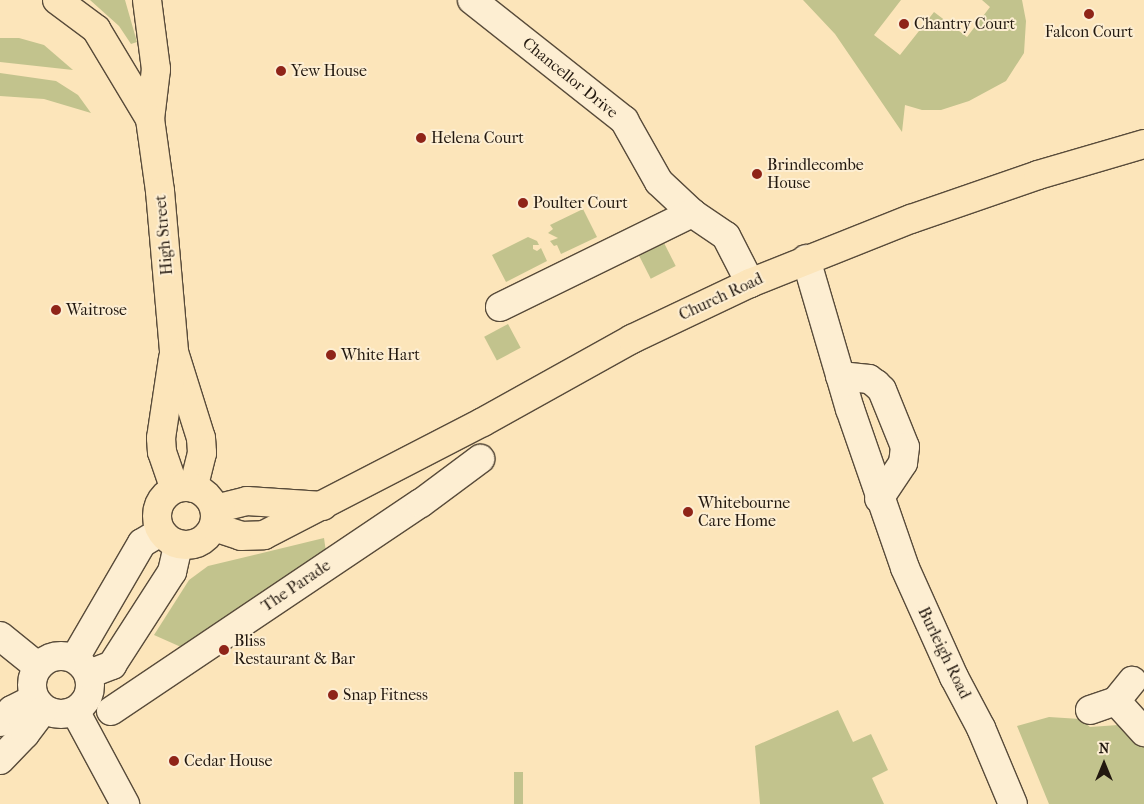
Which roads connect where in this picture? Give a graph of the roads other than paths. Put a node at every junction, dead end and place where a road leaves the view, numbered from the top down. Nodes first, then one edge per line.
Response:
1 (57, 0) edge
2 (147, 0) edge
3 (472, 0) edge
4 (150, 119) junction
5 (1142, 150) edge
6 (692, 212) junction
7 (806, 258) junction
8 (750, 283) junction
9 (500, 307) dead end
10 (174, 352) junction
11 (840, 376) junction
12 (480, 459) dead end
13 (184, 488) junction
14 (879, 499) junction
15 (215, 518) junction
16 (169, 539) junction
17 (0, 636) edge
18 (37, 666) junction
19 (82, 666) junction
20 (38, 704) junction
21 (1090, 710) dead end
22 (111, 711) dead end
23 (75, 712) junction
24 (0, 722) edge
25 (1144, 732) edge
26 (0, 760) edge
27 (125, 804) edge
28 (1013, 804) edge

1 - 4 main road, High Street
2 - 4 main road, High Street
3 - 6 street, Chancellor Drive
4 - 10 main road, High Street
5 - 7 main road, Church Road
6 - 8 street, Chancellor Drive
6 - 9 street
7 - 8 main road, Church Road
7 - 11 street, Burleigh Road
8 - 15 main road, Church Road
10 - 13 main road, High Street
10 - 13 main road, High Street
11 - 14 street, Burleigh Road
11 - 14 street
12 - 22 street, The Parade
13 - 15 main road
13 - 16 main road, High Street
14 - 28 street, Burleigh Road
15 - 16 main road
16 - 19 street
16 - 19 street, High Street
17 - 18 street
18 - 19 street, High Street
18 - 20 street
19 - 23 street
20 - 23 street
20 - 24 street
20 - 26 street
21 - 25 street
23 - 27 street

